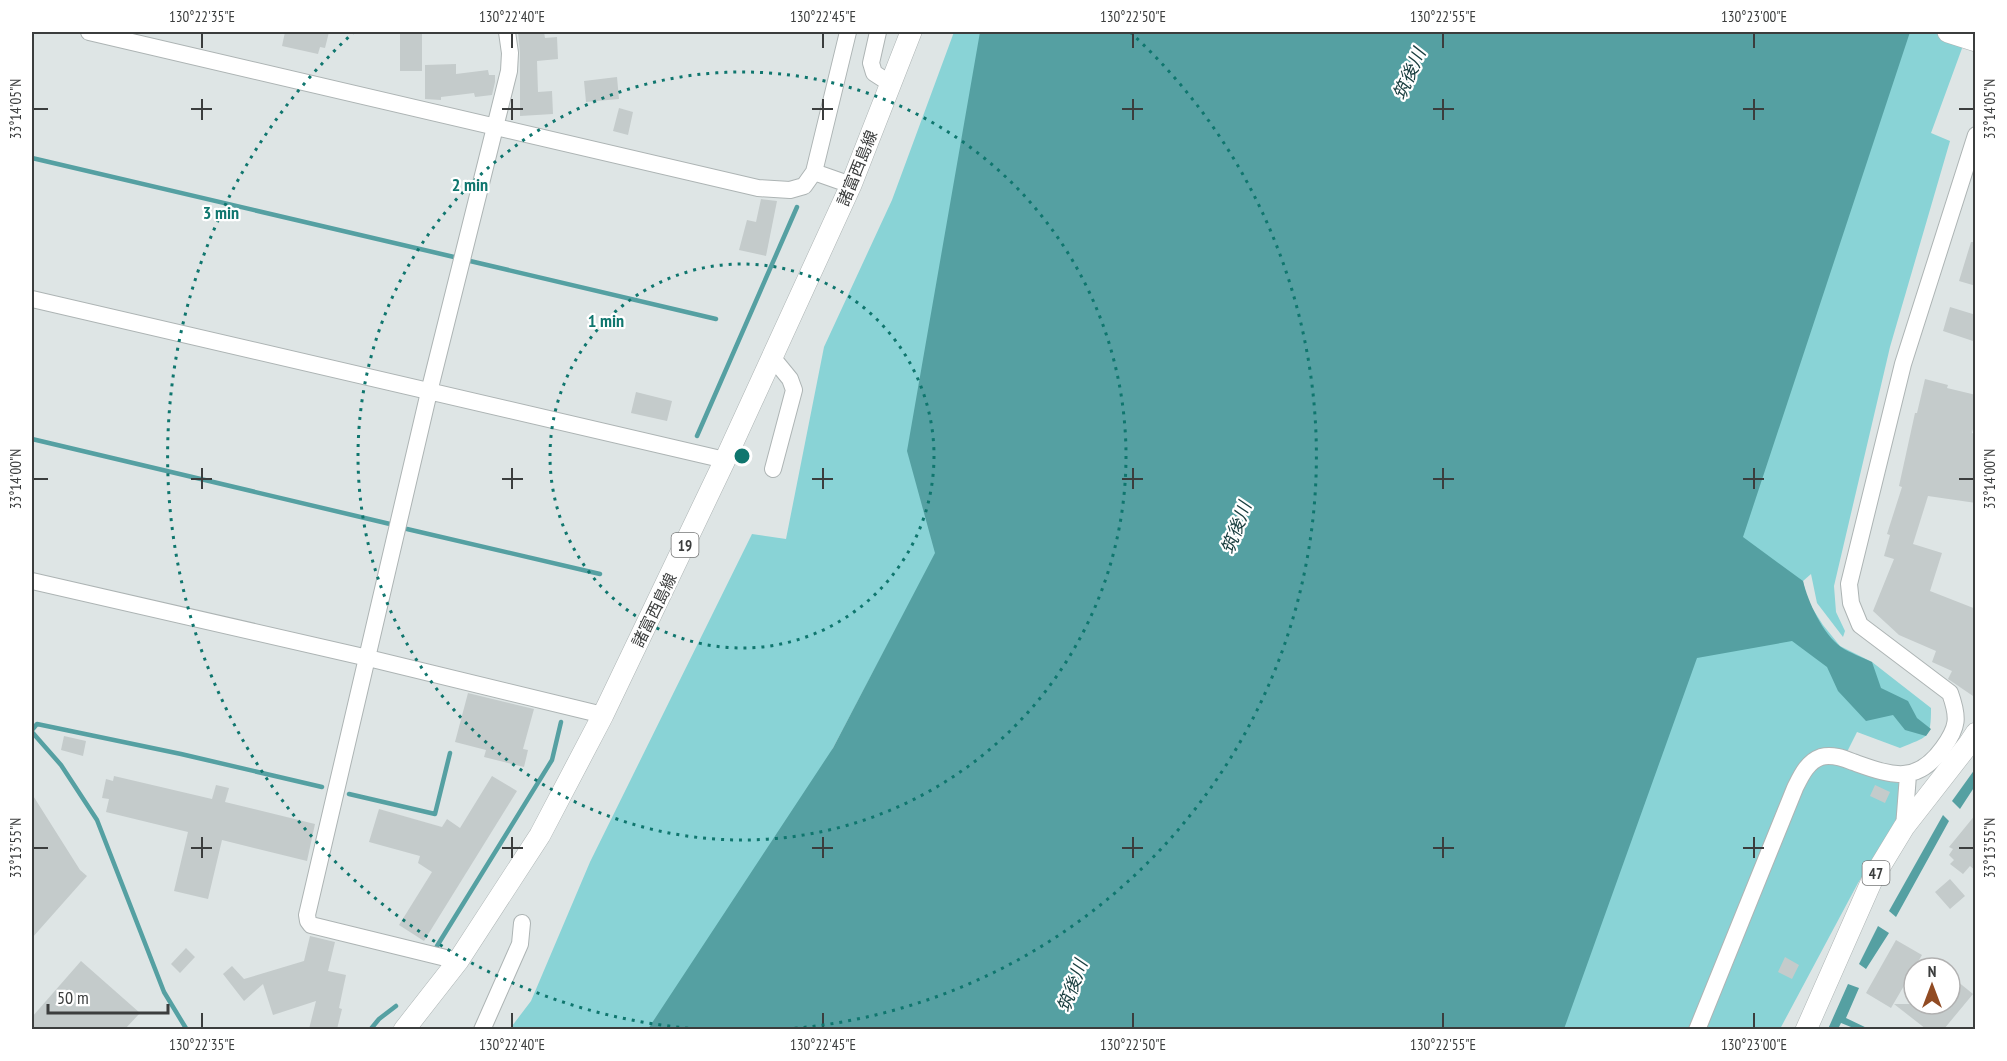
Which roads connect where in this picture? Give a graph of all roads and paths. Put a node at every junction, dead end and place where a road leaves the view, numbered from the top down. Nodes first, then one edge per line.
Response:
1 (89, 32) edge
2 (507, 32) edge
3 (848, 32) edge
4 (878, 32) edge
5 (911, 32) edge
6 (1948, 32) edge
7 (1976, 41) edge
8 (891, 84) junction
9 (495, 126) junction
10 (1976, 135) edge
11 (814, 172) junction
12 (851, 185) junction
13 (32, 299) edge
14 (772, 357) junction
15 (429, 392) junction
16 (725, 460) junction
17 (773, 470) dead end
18 (32, 581) edge
19 (368, 658) junction
20 (603, 715) junction
21 (1973, 743) edge
22 (1908, 775) junction
23 (1904, 827) junction
24 (522, 923) dead end
25 (458, 961) junction
26 (405, 1029) edge
27 (482, 1029) edge
28 (1697, 1029) edge
29 (1806, 1029) edge

1 - 9 street
2 - 9 street
3 - 11 street
4 - 8 street
5 - 8 main road, 諸富西島線 / 19
6 - 7 main road
8 - 12 main road, 諸富西島線 / 19
9 - 11 street
9 - 15 street
10 - 22 street
11 - 12 street
12 - 14 main road, 諸富西島線 / 19
13 - 15 street
14 - 16 main road, 諸富西島線 / 19
14 - 17 street
15 - 16 street
15 - 19 street
16 - 20 main road, 諸富西島線 / 19
18 - 19 street
19 - 20 street
19 - 25 street
20 - 25 main road, 諸富西島線 / 19
21 - 23 main road, 47
22 - 23 street
22 - 28 street
23 - 29 main road, 47
24 - 27 street
25 - 26 main road, 諸富西島線 / 19

